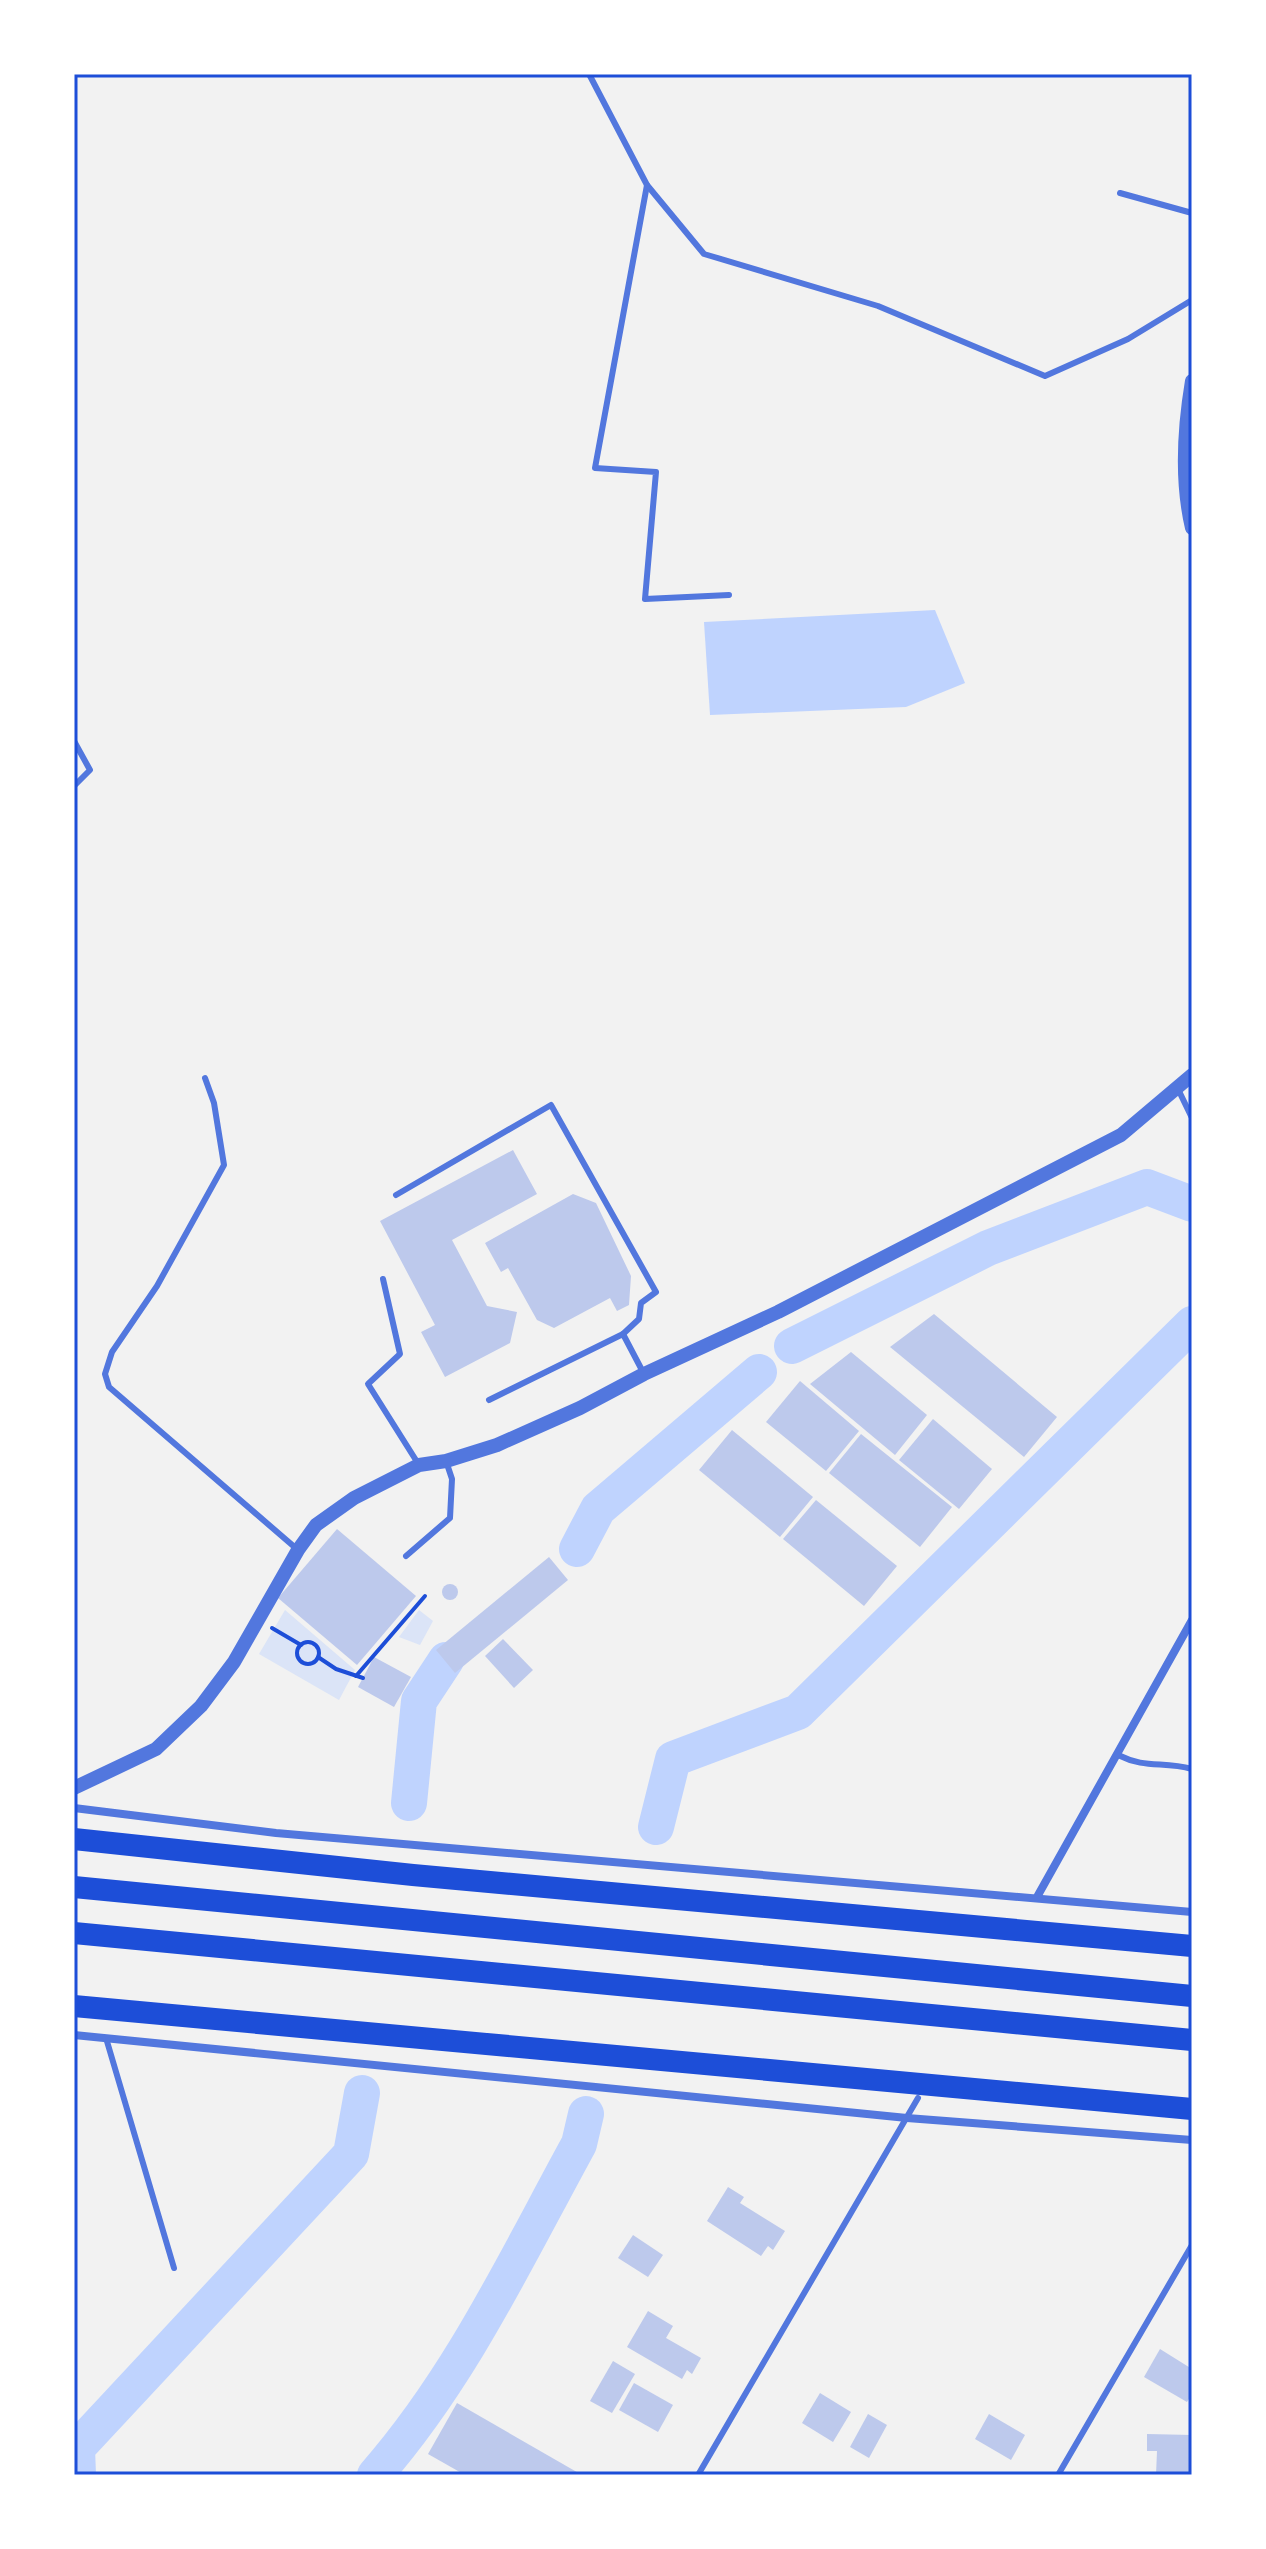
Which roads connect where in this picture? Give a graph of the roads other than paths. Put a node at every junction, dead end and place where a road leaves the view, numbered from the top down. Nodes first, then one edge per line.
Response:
1 (589, 74) edge
2 (647, 185) junction
3 (1120, 193) dead end
4 (1192, 213) edge
5 (1192, 300) edge
6 (1192, 381) edge
7 (1190, 405) edge
8 (1189, 501) edge
9 (1192, 528) edge
10 (729, 595) dead end
11 (74, 741) edge
12 (74, 786) edge
13 (1192, 1075) edge
14 (205, 1078) dead end
15 (1178, 1089) junction
16 (1192, 1118) edge
17 (396, 1195) dead end
18 (383, 1279) dead end
19 (623, 1334) junction
20 (644, 1374) junction
21 (489, 1400) dead end
22 (446, 1461) junction
23 (419, 1465) junction
24 (298, 1550) junction
25 (406, 1556) dead end
26 (1192, 1620) edge
27 (1118, 1755) junction
28 (1192, 1769) edge
29 (74, 1788) edge
30 (74, 1808) edge
31 (74, 1839) edge
32 (74, 1887) edge
33 (1037, 1897) junction
34 (1192, 1912) edge
35 (74, 1933) edge
36 (1192, 1946) edge
37 (1192, 1996) edge
38 (74, 2006) edge
39 (74, 2035) edge
40 (106, 2038) junction
41 (1192, 2040) edge
42 (918, 2098) dead end
43 (1192, 2109) edge
44 (907, 2118) junction
45 (1192, 2140) edge
46 (1192, 2245) edge
47 (174, 2268) dead end
48 (698, 2475) edge
49 (1058, 2475) edge

1 - 2 lane
2 - 5 lane
2 - 10 lane
3 - 4 lane
6 - 7 street
7 - 8 street
8 - 9 street
11 - 12 lane
13 - 15 street
14 - 24 lane
15 - 16 lane
15 - 20 street
17 - 19 lane
18 - 23 lane
19 - 20 lane
19 - 21 lane
20 - 22 street
22 - 23 street
22 - 25 lane
23 - 24 street
24 - 29 street
26 - 27 street
27 - 28 lane
27 - 33 street
30 - 33 street
31 - 36 highway
32 - 37 highway
33 - 34 street
35 - 41 highway
38 - 43 highway
39 - 40 street
40 - 44 street
40 - 47 lane
42 - 44 lane
44 - 45 street
44 - 48 lane
46 - 49 lane

